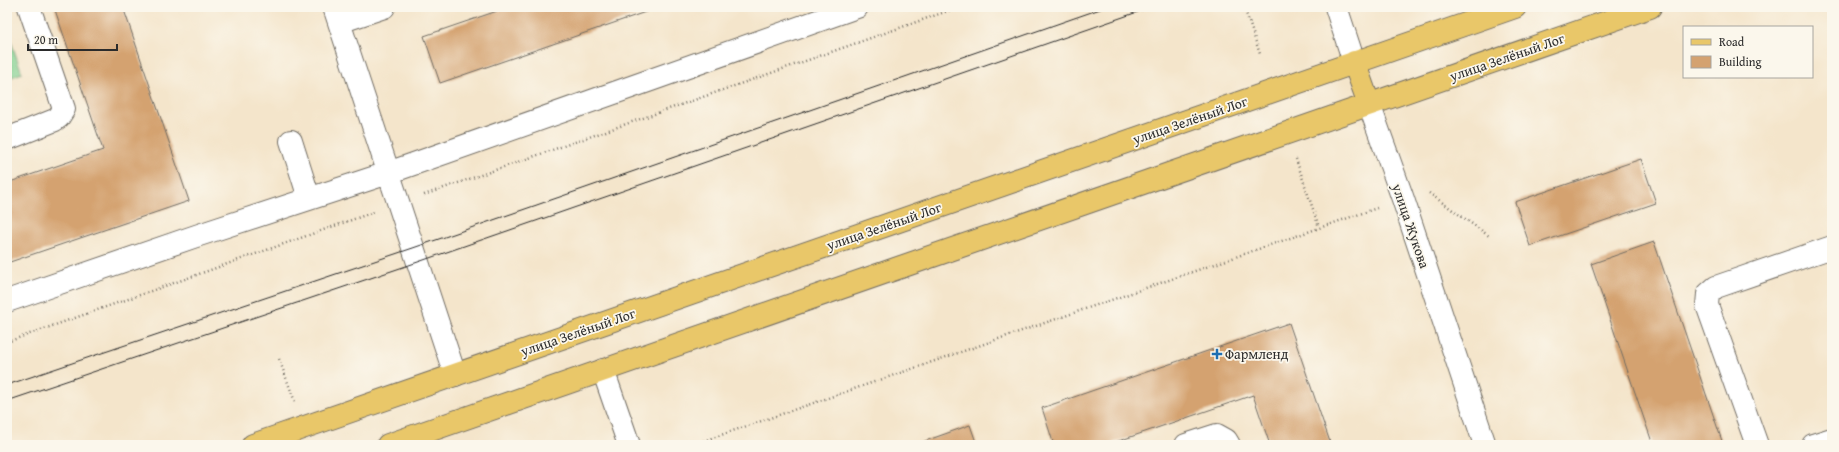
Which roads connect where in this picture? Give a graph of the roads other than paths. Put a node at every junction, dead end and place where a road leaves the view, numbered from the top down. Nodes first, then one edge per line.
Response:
1 (29, 7) edge
2 (384, 7) edge
3 (857, 7) edge
4 (1336, 7) edge
5 (1515, 7) edge
6 (1650, 7) edge
7 (336, 15) edge
8 (1354, 62) junction
9 (1369, 104) junction
10 (7, 139) edge
11 (291, 142) dead end
12 (388, 173) junction
13 (309, 198) junction
14 (1832, 247) edge
15 (7, 301) edge
16 (603, 370) junction
17 (455, 375) junction
18 (1832, 439) edge
19 (253, 445) edge
20 (388, 445) edge
21 (629, 445) edge
22 (1186, 445) edge
23 (1229, 445) edge
24 (1485, 445) edge
25 (1757, 445) edge
26 (1813, 445) edge

1 - 10 street
2 - 7 street
3 - 12 street
4 - 8 street, улица Жукова
5 - 8 main road, улица Зелёный Лог
6 - 9 main road, улица Зелёный Лог
7 - 12 street
8 - 9 main road, улица Жукова
8 - 17 main road, улица Зелёный Лог
9 - 16 main road, улица Зелёный Лог
9 - 24 street, улица Жукова
11 - 13 street
12 - 13 street
12 - 17 street
13 - 15 street
14 - 25 street
16 - 20 main road, улица Зелёный Лог
16 - 21 street
17 - 19 main road, улица Зелёный Лог
18 - 26 street
22 - 23 street

